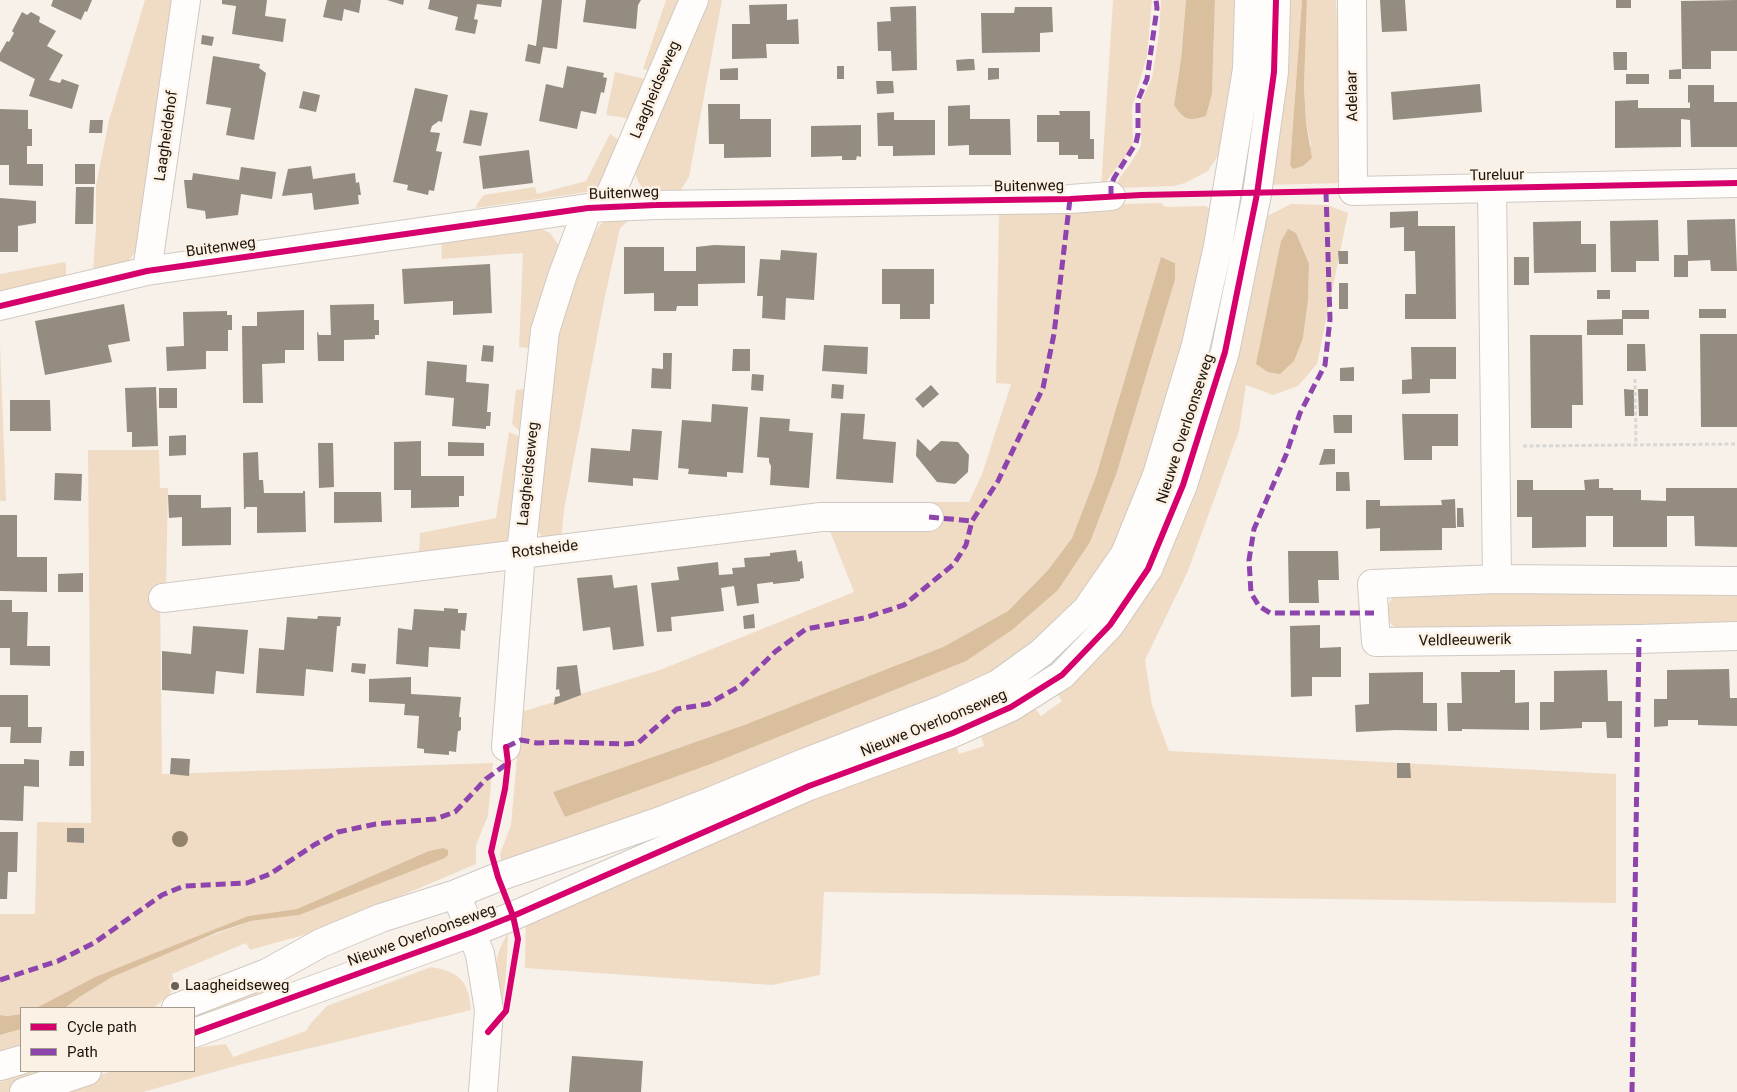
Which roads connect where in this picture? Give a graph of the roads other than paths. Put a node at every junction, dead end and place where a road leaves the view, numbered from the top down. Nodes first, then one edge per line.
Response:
1 (186, 0) edge
2 (694, 0) edge
3 (1249, 0) edge
4 (1276, 0) edge
5 (1352, 0) edge
6 (1737, 183) edge
7 (1492, 188) junction
8 (1354, 191) joint
9 (1111, 196) dead end
10 (597, 208) junction
11 (148, 271) junction
12 (0, 306) edge
13 (929, 517) dead end
14 (521, 553) junction
15 (1497, 579) junction
16 (1737, 581) edge
17 (163, 598) dead end
18 (1737, 636) edge
19 (506, 747) dead end
20 (456, 894) junction
21 (473, 932) junction
22 (179, 1007) edge
23 (195, 1033) edge
24 (20, 1060) edge
25 (0, 1066) edge
26 (84, 1072) edge
27 (24, 1092) edge
28 (483, 1092) edge

1 - 11 street, Laagheidehof
2 - 10 street, Laagheidseweg
3 - 20 street, Nieuwe Overloonseweg
4 - 21 street, Nieuwe Overloonseweg
5 - 8 street, Adelaar
6 - 7 street, Tureluur
7 - 8 street, Tureluur
7 - 15 street
9 - 10 street, Buitenweg
10 - 11 street, Buitenweg
10 - 14 street, Laagheidseweg
11 - 12 street, Buitenweg
13 - 14 street, Rotsheide
14 - 17 street, Rotsheide
14 - 19 street, Laagheidseweg
15 - 16 street, Veldleeuwerik
15 - 18 street, Veldleeuwerik
20 - 21 street
20 - 22 street, Nieuwe Overloonseweg
21 - 23 street, Nieuwe Overloonseweg
21 - 28 street
24 - 25 street
26 - 27 street

